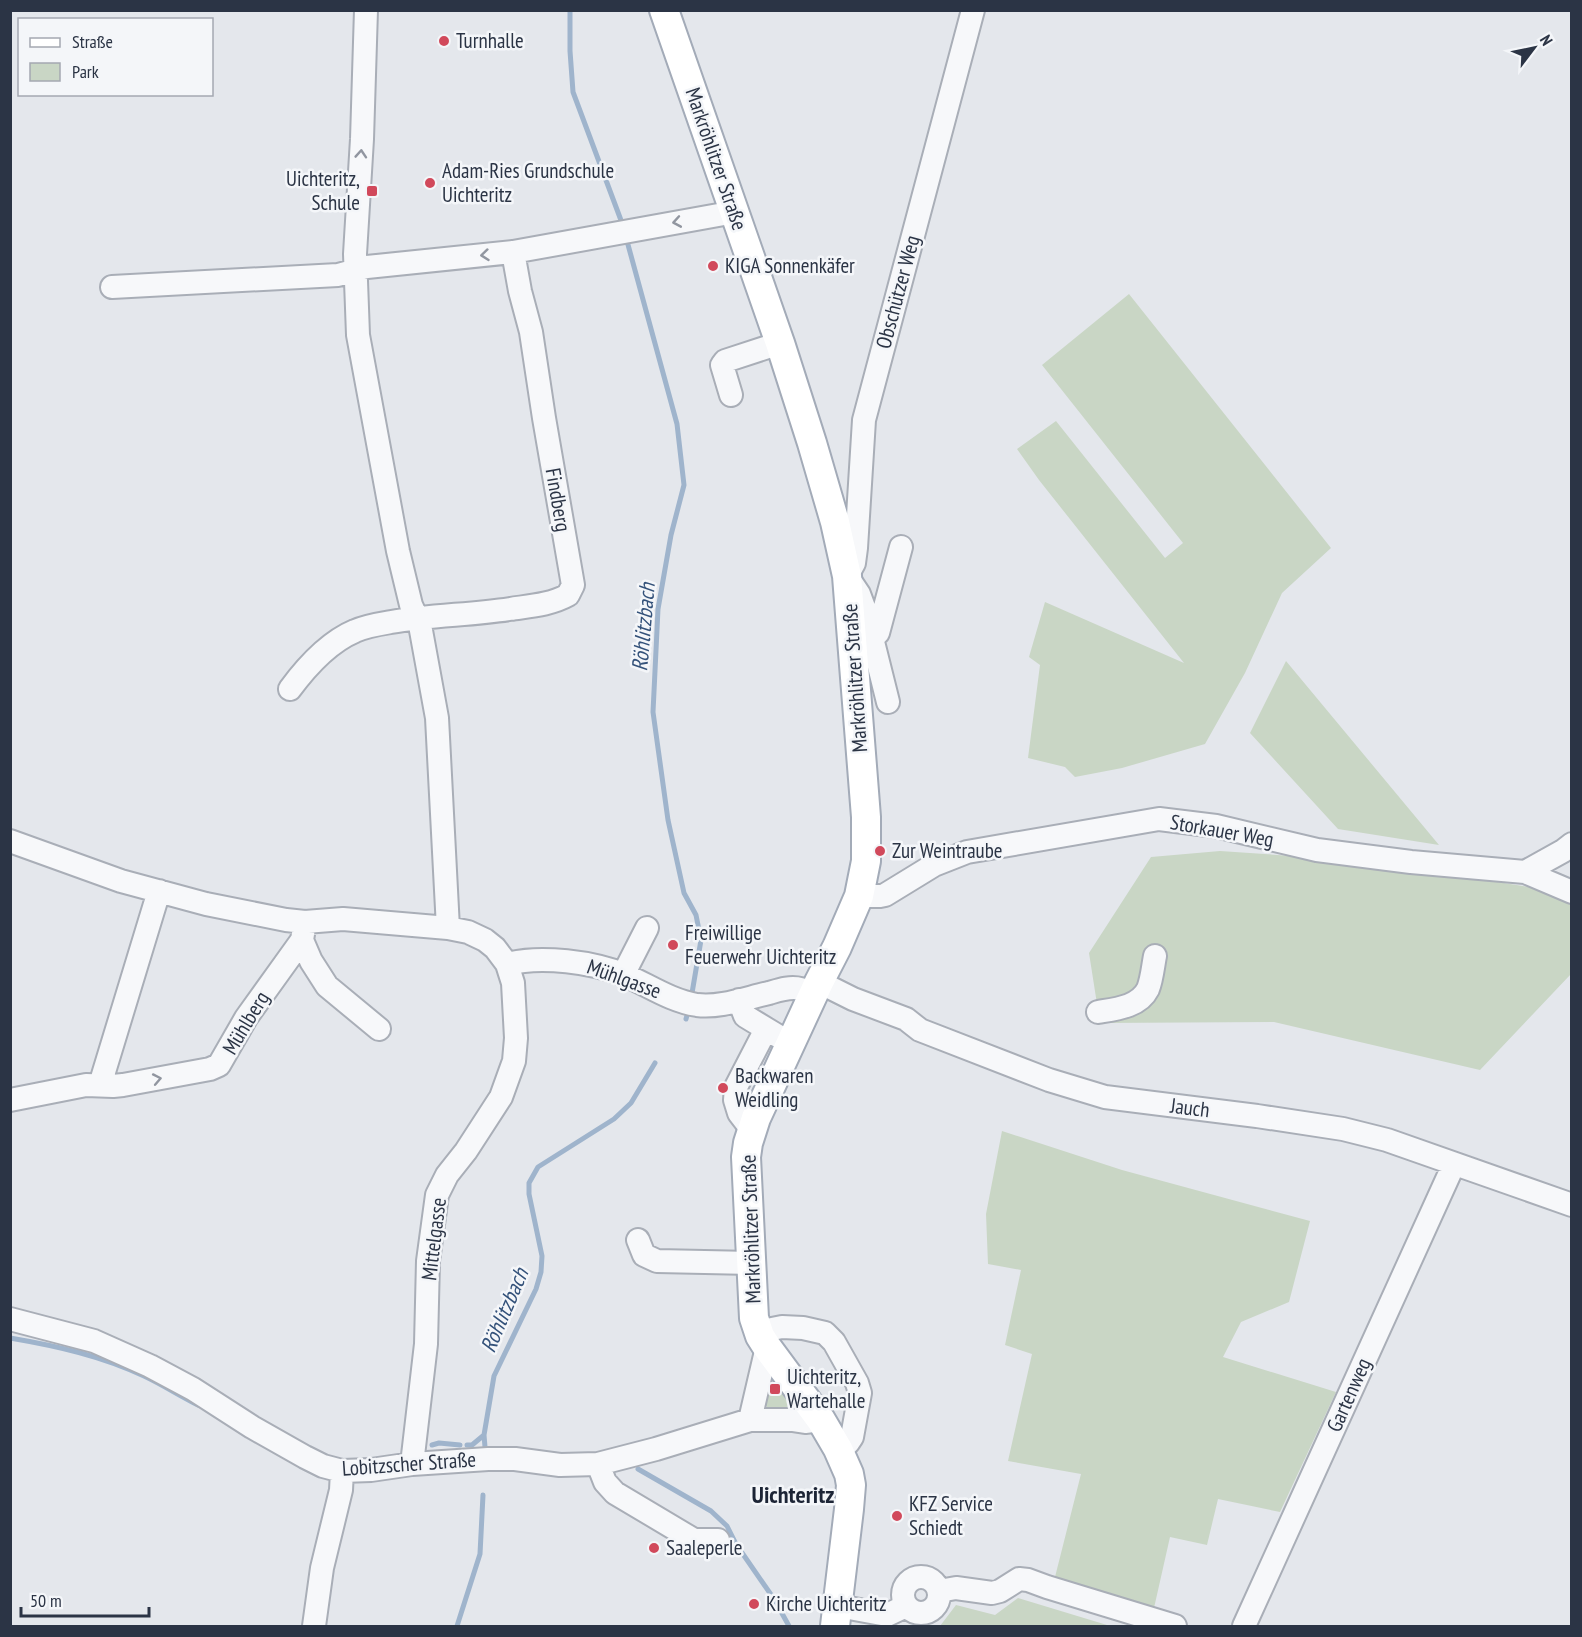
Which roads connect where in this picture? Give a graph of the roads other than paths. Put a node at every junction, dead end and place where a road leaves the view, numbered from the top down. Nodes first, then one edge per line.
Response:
1 (366, 10) edge
2 (664, 10) edge
3 (973, 10) edge
4 (735, 212) junction
5 (513, 252) junction
6 (354, 262) junction
7 (112, 287) dead end
8 (780, 343) junction
9 (731, 395) dead end
10 (901, 547) dead end
11 (847, 576) junction
12 (417, 618) junction
13 (872, 637) junction
14 (290, 689) dead end
15 (888, 702) dead end
16 (10, 841) edge
17 (1572, 844) edge
18 (1525, 872) junction
19 (159, 891) junction
20 (1572, 892) edge
21 (859, 896) junction
22 (448, 928) junction
23 (647, 928) dead end
24 (303, 931) junction
25 (1155, 956) dead end
26 (507, 964) junction
27 (623, 975) junction
28 (816, 988) junction
29 (739, 1000) junction
30 (1098, 1012) dead end
31 (379, 1029) dead end
32 (766, 1029) junction
33 (790, 1043) junction
34 (100, 1085) junction
35 (10, 1100) edge
36 (752, 1130) junction
37 (1454, 1164) junction
38 (1572, 1205) edge
39 (638, 1240) dead end
40 (752, 1263) junction
41 (10, 1319) edge
42 (764, 1342) junction
43 (750, 1420) junction
44 (821, 1420) junction
45 (838, 1449) junction
46 (412, 1464) junction
47 (598, 1464) junction
48 (342, 1472) junction
49 (718, 1540) dead end
50 (836, 1616) edge
51 (314, 1626) edge
52 (1175, 1626) edge
53 (1244, 1626) edge

6 -> 1 street
2 - 4 main road, Markröhlitzer Straße
3 - 11 street, Obschützer Weg
4 -> 5 street
4 - 8 main road, Markröhlitzer Straße
5 -> 6 street
5 - 12 street, Findberg
6 - 7 street
6 - 12 street
8 - 9 street
8 - 11 main road, Markröhlitzer Straße
10 - 13 street
11 - 13 street
11 - 21 main road, Markröhlitzer Straße
12 - 14 street, Findberg
12 - 22 street
13 - 15 street
16 - 19 street
17 - 18 street
18 - 20 street, Storkauer Weg
18 - 21 street, Storkauer Weg
19 - 24 street
19 - 34 street
21 - 28 main road, Markröhlitzer Straße
22 - 24 street
22 - 26 street
23 - 27 street
24 - 31 street
34 -> 24 street, Mühlberg
25 - 30 street
26 - 27 street, Mühlgasse
26 - 46 street, Mittelgasse
27 - 29 street, Mühlgasse
28 - 29 street, Mühlgasse
28 - 33 main road, Markröhlitzer Straße
28 - 37 street, Jauch
29 - 32 street
32 - 33 street
32 - 36 street
33 - 36 main road, Markröhlitzer Straße
34 - 35 street, Mühlberg
36 - 40 main road, Markröhlitzer Straße
37 - 38 street, Jauch
37 - 53 street, Gartenweg
39 - 40 street
40 - 42 main road, Markröhlitzer Straße
41 - 48 street, Lobitzscher Straße
42 - 43 street
42 - 44 main road
42 - 45 street
43 - 44 street, Lobitzscher Straße
43 - 47 street, Lobitzscher Straße
44 - 45 main road
45 - 50 main road
46 - 47 street, Lobitzscher Straße
46 - 48 street, Lobitzscher Straße
47 - 49 street
48 - 51 street
50 - 52 street

